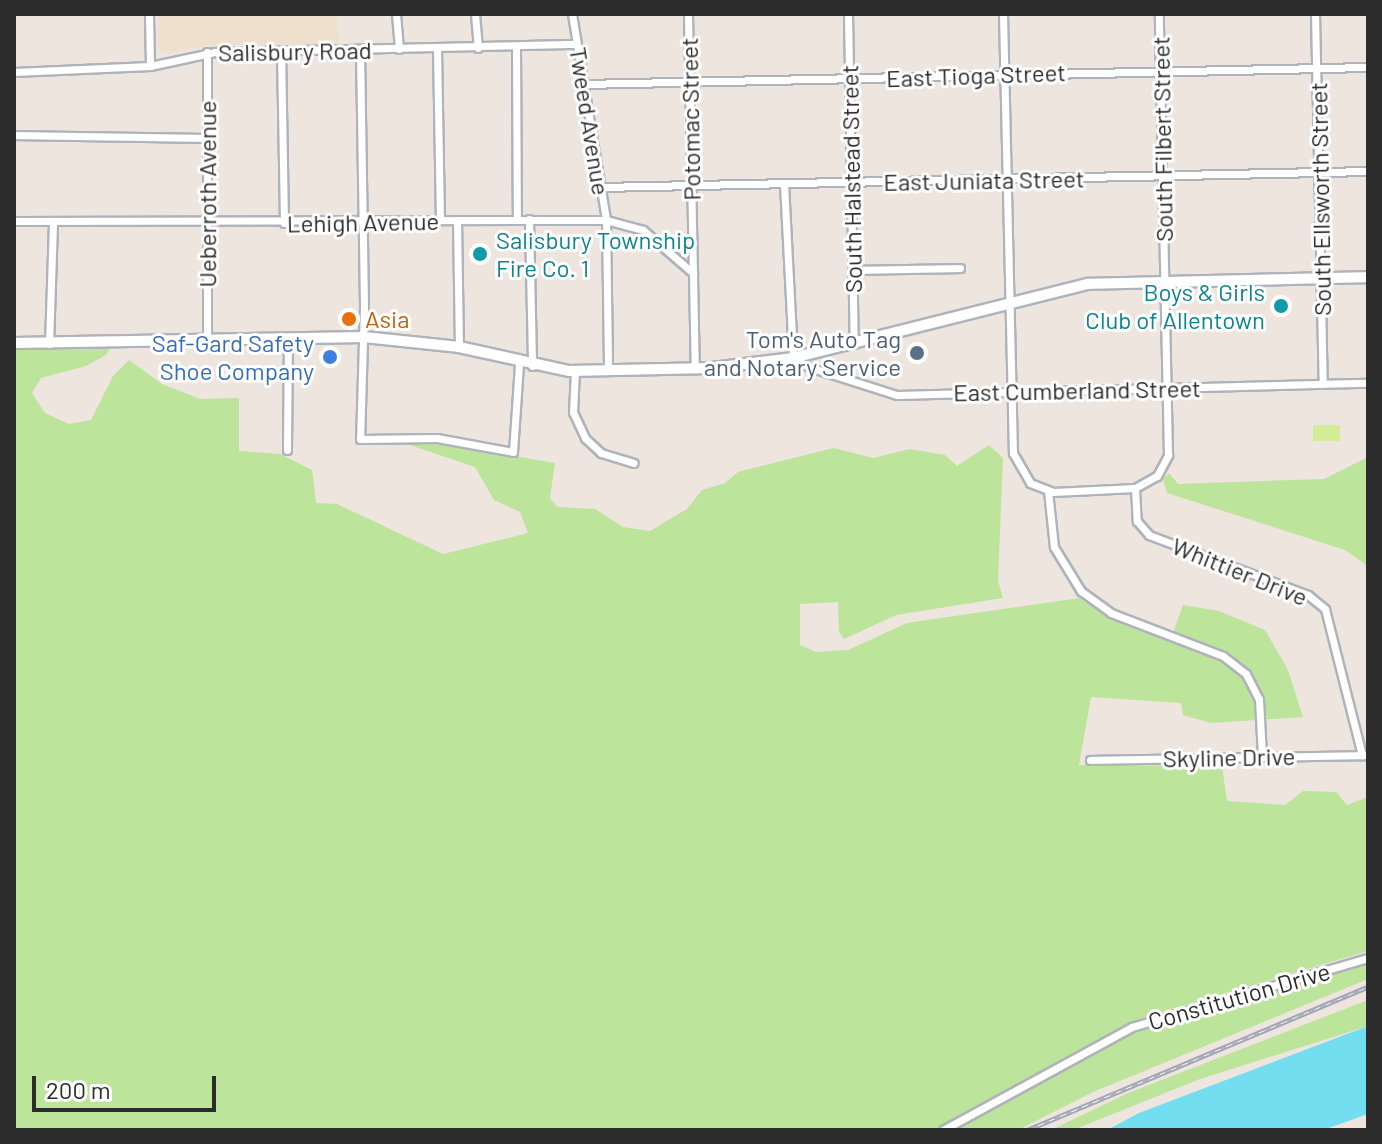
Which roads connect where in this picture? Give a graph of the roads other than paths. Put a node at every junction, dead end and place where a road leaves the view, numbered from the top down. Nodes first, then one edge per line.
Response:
1 (149, 14) edge
2 (396, 14) edge
3 (475, 14) edge
4 (572, 14) edge
5 (688, 14) edge
6 (848, 14) edge
7 (1003, 14) edge
8 (1159, 14) edge
9 (1315, 14) edge
10 (577, 44) junction
11 (516, 47) junction
12 (478, 48) junction
13 (399, 49) junction
14 (437, 49) junction
15 (281, 50) junction
16 (360, 50) junction
17 (207, 52) junction
18 (150, 66) junction
19 (1368, 67) edge
20 (1317, 69) junction
21 (1160, 71) junction
22 (14, 72) edge
23 (1004, 74) junction
24 (849, 79) junction
25 (689, 82) junction
26 (583, 84) junction
27 (14, 135) edge
28 (205, 138) junction
29 (1368, 171) edge
30 (1319, 172) junction
31 (1162, 176) junction
32 (1007, 179) junction
33 (851, 182) junction
34 (784, 184) junction
35 (692, 185) junction
36 (600, 187) junction
37 (517, 219) junction
38 (529, 219) junction
39 (440, 220) junction
40 (457, 220) junction
41 (606, 220) junction
42 (14, 221) edge
43 (53, 222) junction
44 (362, 222) junction
45 (284, 223) junction
46 (207, 224) junction
47 (960, 268) dead end
48 (853, 270) junction
49 (693, 273) junction
50 (1368, 277) edge
51 (1321, 278) junction
52 (1164, 282) junction
53 (1009, 304) junction
54 (207, 336) junction
55 (288, 336) junction
56 (364, 337) junction
57 (14, 343) edge
58 (49, 344) junction
59 (854, 344) junction
60 (459, 347) junction
61 (793, 358) junction
62 (519, 363) junction
63 (532, 366) junction
64 (695, 369) junction
65 (575, 371) junction
66 (608, 371) junction
67 (1368, 383) edge
68 (1323, 384) junction
69 (1167, 388) junction
70 (1011, 391) junction
71 (287, 450) dead end
72 (634, 463) dead end
73 (1135, 488) junction
74 (1048, 491) junction
75 (1365, 755) edge
76 (1262, 756) junction
77 (1090, 760) dead end
78 (1368, 958) edge
79 (943, 1130) edge

1 - 18 street
2 - 13 street
3 - 12 street
4 - 10 street, Tweed Avenue
5 - 25 street, Potomac Street
6 - 24 street, South Halstead Street
7 - 23 street
8 - 21 street, South Filbert Street
9 - 20 street, South Ellsworth Street
10 - 11 street, Salisbury Road
10 - 26 street, Tweed Avenue
11 - 12 street, Salisbury Road
11 - 37 street
12 - 14 street, Salisbury Road
13 - 14 street, Salisbury Road
13 - 16 street, Salisbury Road
14 - 39 street
15 - 16 street, Salisbury Road
15 - 17 street, Salisbury Road
15 - 45 street
16 - 44 street
17 - 18 street, Salisbury Road
17 - 28 street, Ueberroth Avenue
18 - 22 street, Salisbury Road
19 - 20 street, East Tioga Street
20 - 21 street, East Tioga Street
20 - 30 street, South Ellsworth Street
21 - 23 street, East Tioga Street
21 - 31 street, South Filbert Street
23 - 24 street, East Tioga Street
23 - 32 street
24 - 25 street, East Tioga Street
24 - 33 street, South Halstead Street
25 - 26 street, East Tioga Street
25 - 35 street, Potomac Street
26 - 36 street, Tweed Avenue
27 - 28 street
28 - 46 street, Ueberroth Avenue
29 - 30 street, East Juniata Street
30 - 31 street, East Juniata Street
30 - 51 street, South Ellsworth Street
31 - 32 street, East Juniata Street
31 - 52 street, South Filbert Street
32 - 33 street, East Juniata Street
32 - 53 street
33 - 34 street, East Juniata Street
33 - 48 street, South Halstead Street
34 - 35 street, East Juniata Street
34 - 61 street
35 - 36 street, East Juniata Street
35 - 49 street, Potomac Street
36 - 41 street, Tweed Avenue
37 - 38 street, Lehigh Avenue
37 - 40 street, Lehigh Avenue
38 - 41 street, Lehigh Avenue
38 - 63 street
39 - 40 street, Lehigh Avenue
39 - 44 street, Lehigh Avenue
40 - 60 street
41 - 49 street, Lehigh Avenue
41 - 66 street, Tweed Avenue
42 - 43 street, Lehigh Avenue
43 - 46 street, Lehigh Avenue
43 - 58 street
44 - 45 street, Lehigh Avenue
44 - 56 street
45 - 46 street, Lehigh Avenue
46 - 54 street, Ueberroth Avenue
47 - 48 street
48 - 59 street, South Halstead Street
49 - 64 street, Potomac Street
50 - 51 main road
51 - 52 main road
51 - 68 street, South Ellsworth Street
52 - 53 main road
52 - 69 street, South Filbert Street
53 - 59 main road
53 - 70 street
54 - 55 main road
54 - 58 main road
55 - 56 main road
55 - 71 street
56 - 60 main road
56 - 62 street
57 - 58 main road
59 - 61 main road
60 - 62 main road
61 - 64 main road
61 - 70 street, East Cumberland Street
62 - 63 main road
63 - 65 main road
64 - 66 main road
65 - 66 main road
65 - 72 street
67 - 68 street, East Cumberland Street
68 - 69 street, East Cumberland Street
69 - 70 street, East Cumberland Street
69 - 73 street, South Filbert Street
70 - 74 street
73 - 74 street
73 - 75 street, Whittier Drive
74 - 76 street
75 - 76 street, Skyline Drive
76 - 77 street, Skyline Drive
78 - 79 street, Constitution Drive

